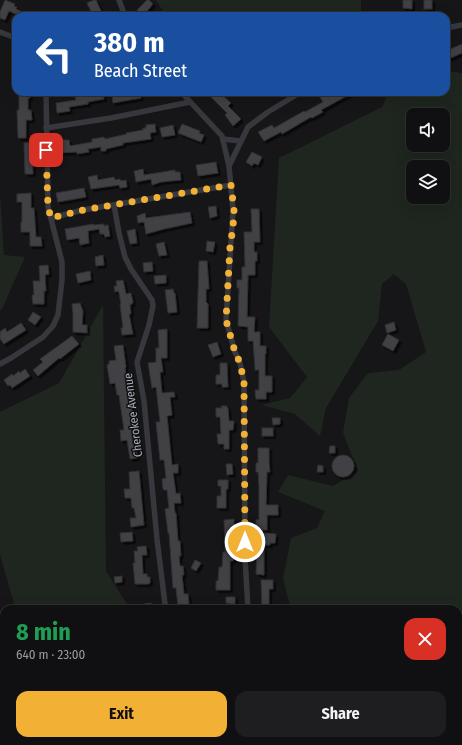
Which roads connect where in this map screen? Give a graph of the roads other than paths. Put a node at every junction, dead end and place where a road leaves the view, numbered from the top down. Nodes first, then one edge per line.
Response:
1 (119, 0) edge
2 (124, 12) edge
3 (462, 25) edge
4 (450, 27) edge
5 (0, 32) edge
6 (12, 36) edge
7 (46, 96) edge
8 (185, 96) edge
9 (295, 96) edge
10 (190, 102) junction
11 (46, 128) junction
12 (223, 139) junction
13 (241, 141) junction
14 (229, 166) junction
15 (231, 185) junction
16 (114, 205) junction
17 (51, 218) junction
18 (0, 364) edge
19 (165, 605) edge
20 (248, 605) edge

1 - 2 street
3 - 4 street
5 - 6 street
7 - 11 street
8 - 10 street
9 - 13 street
10 - 11 street
10 - 12 street
11 - 17 street
12 - 13 street
12 - 14 street
13 - 14 street
14 - 15 street
15 - 16 street
15 - 20 street
16 - 17 street
16 - 19 street, Cherokee Avenue
17 - 18 street

